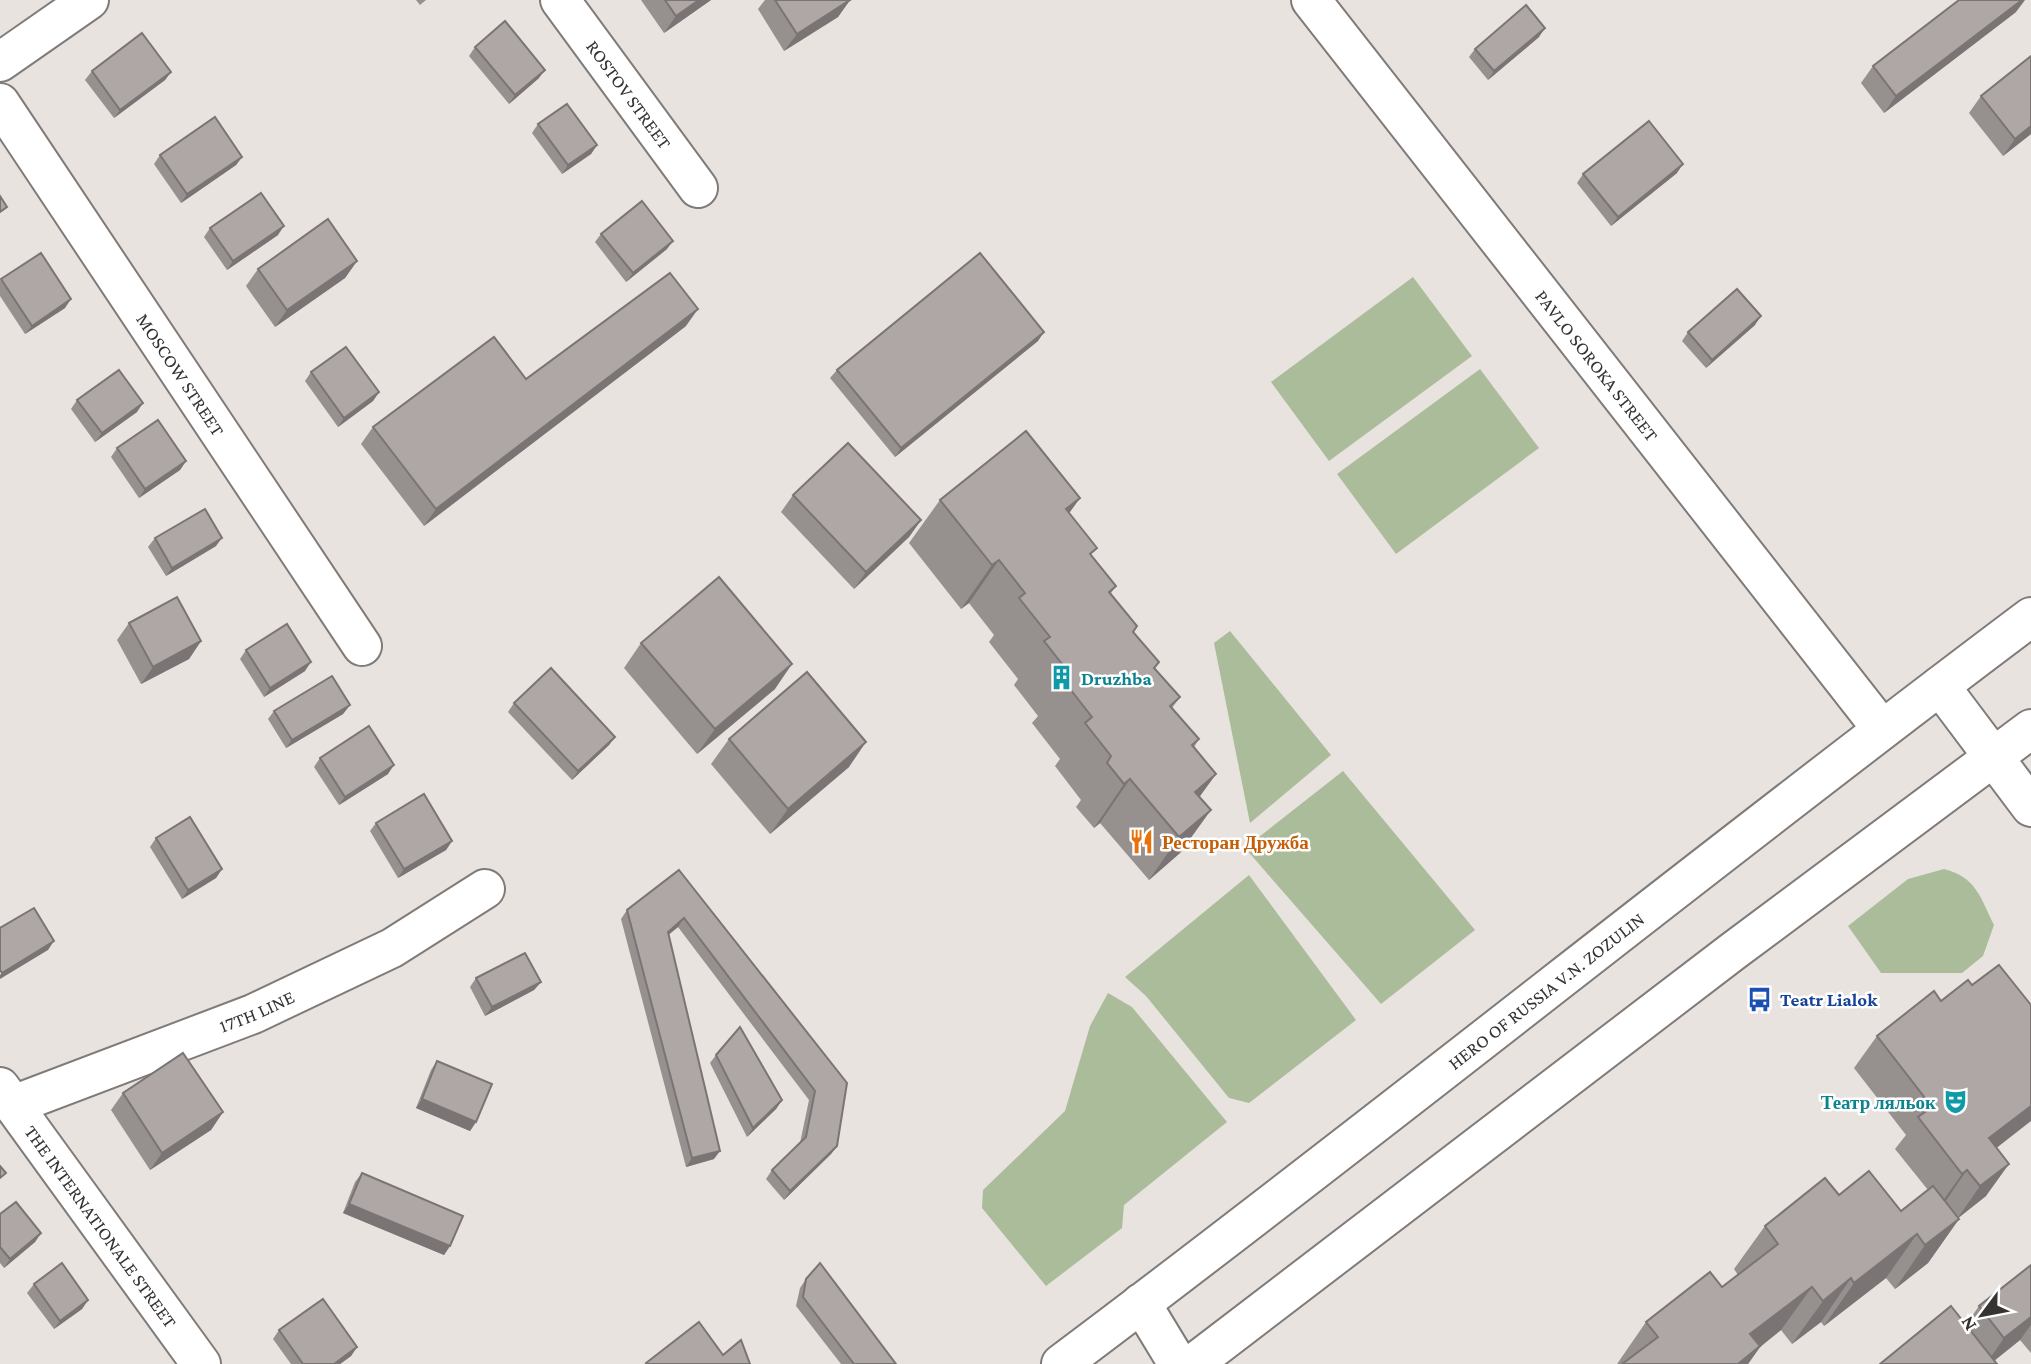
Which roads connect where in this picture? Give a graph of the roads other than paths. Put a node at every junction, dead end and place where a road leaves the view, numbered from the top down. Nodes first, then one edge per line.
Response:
1 (89, 0) edge
2 (560, 0) edge
3 (1311, 0) edge
4 (0, 62) edge
5 (0, 103) edge
6 (698, 188) dead end
7 (2031, 617) edge
8 (362, 646) dead end
9 (1940, 685) junction
10 (1882, 729) junction
11 (2031, 729) edge
12 (1993, 758) junction
13 (2031, 807) edge
14 (485, 889) dead end
15 (7, 1096) edge
16 (1141, 1303) junction
17 (201, 1364) edge
18 (1061, 1364) edge
19 (1178, 1364) edge
20 (1193, 1364) edge

1 - 4 street
2 - 6 street, ROSTOV STREET
3 - 10 street, PAVLO SOROKA STREET
5 - 8 street, MOSCOW STREET
7 - 9 street, HERO OF RUSSIA V.N. ZOZULIN
9 - 10 street, HERO OF RUSSIA V.N. ZOZULIN
9 - 12 street
10 - 16 street, HERO OF RUSSIA V.N. ZOZULIN
11 - 12 street
12 - 13 street
12 - 20 street
14 - 15 street, 17TH LINE
15 - 17 street, THE INTERNATIONALE STREET
16 - 18 street, HERO OF RUSSIA V.N. ZOZULIN
16 - 19 street

